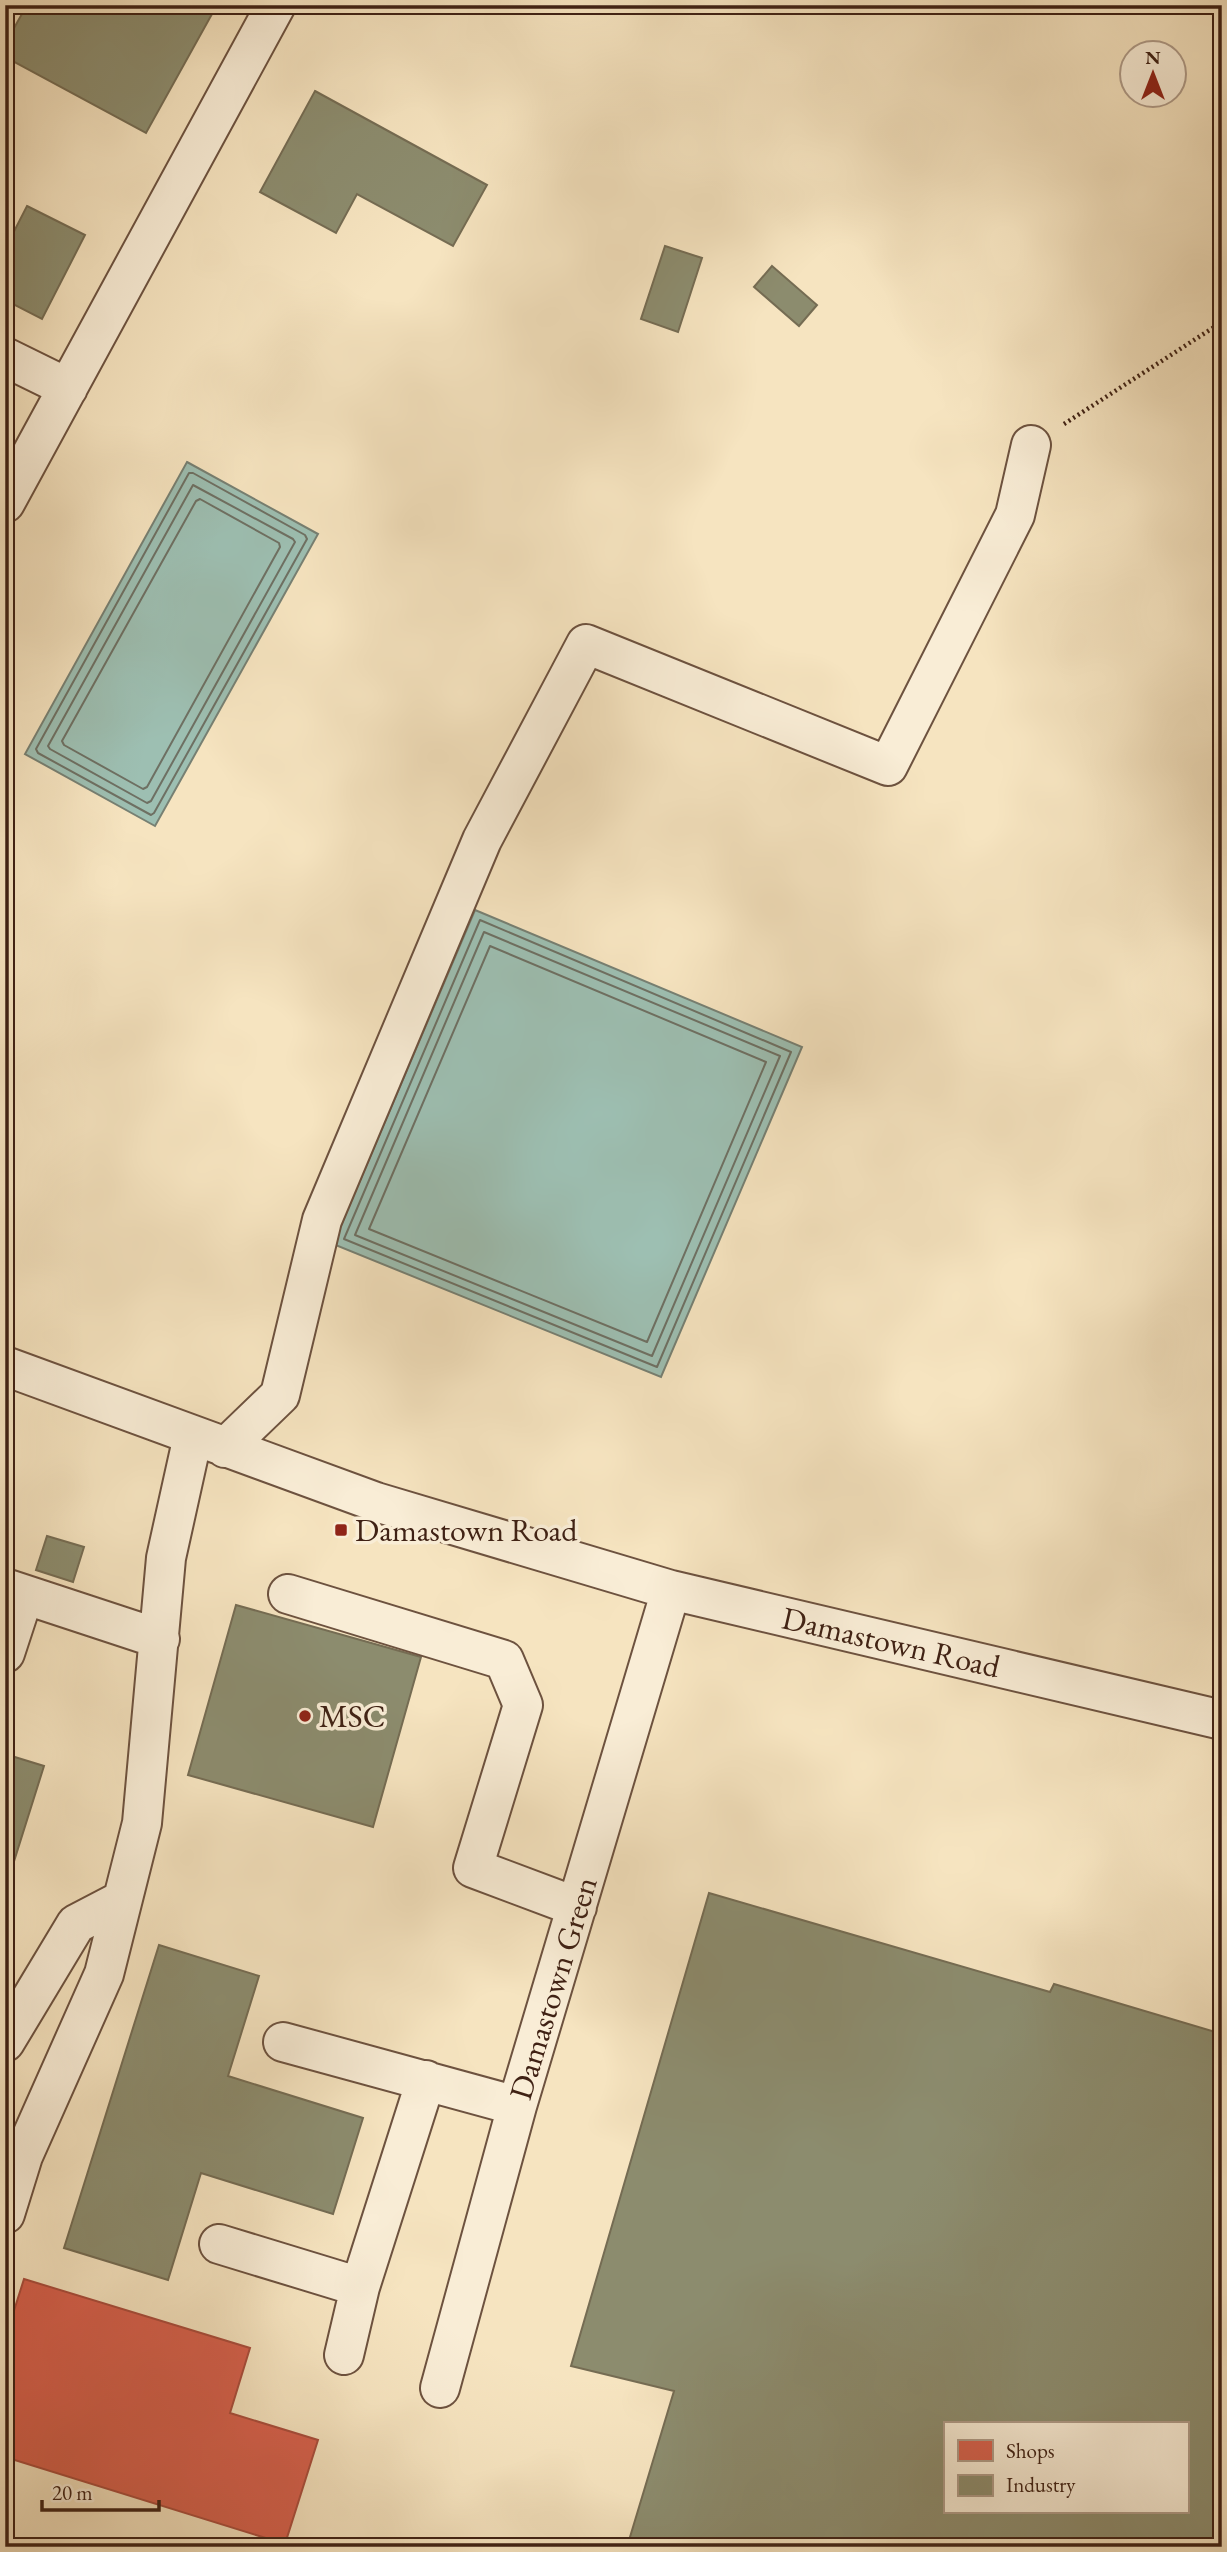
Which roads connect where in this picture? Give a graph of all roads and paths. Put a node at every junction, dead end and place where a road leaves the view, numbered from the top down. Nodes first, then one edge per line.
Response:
1 (276, 5) edge
2 (1222, 322) edge
3 (5, 357) edge
4 (68, 388) junction
5 (1031, 445) joint
6 (5, 503) edge
7 (5, 1366) edge
8 (209, 1442) junction
9 (671, 1590) junction
10 (15, 1592) edge
11 (288, 1594) dead end
12 (160, 1639) junction
13 (5, 1653) edge
14 (1222, 1720) edge
15 (122, 1900) junction
16 (577, 1907) junction
17 (5, 2042) edge
18 (283, 2042) dead end
19 (426, 2080) junction
20 (517, 2106) junction
21 (5, 2214) edge
22 (219, 2244) dead end
23 (360, 2287) junction
24 (344, 2355) dead end
25 (440, 2388) dead end

1 - 4 street
2 - 5 path
3 - 4 street
4 - 6 street
5 - 8 street
7 - 8 street, Damastown Road
8 - 9 street, Damastown Road
8 - 12 street
9 - 14 street, Damastown Road
9 - 16 street, Damastown Green
10 - 12 street
10 - 13 street
11 - 16 street
12 - 15 street
15 - 17 street
15 - 21 street
16 - 20 street, Damastown Green
18 - 19 street
19 - 20 street
19 - 23 street
20 - 25 street, Damastown Green
22 - 23 street
23 - 24 street

